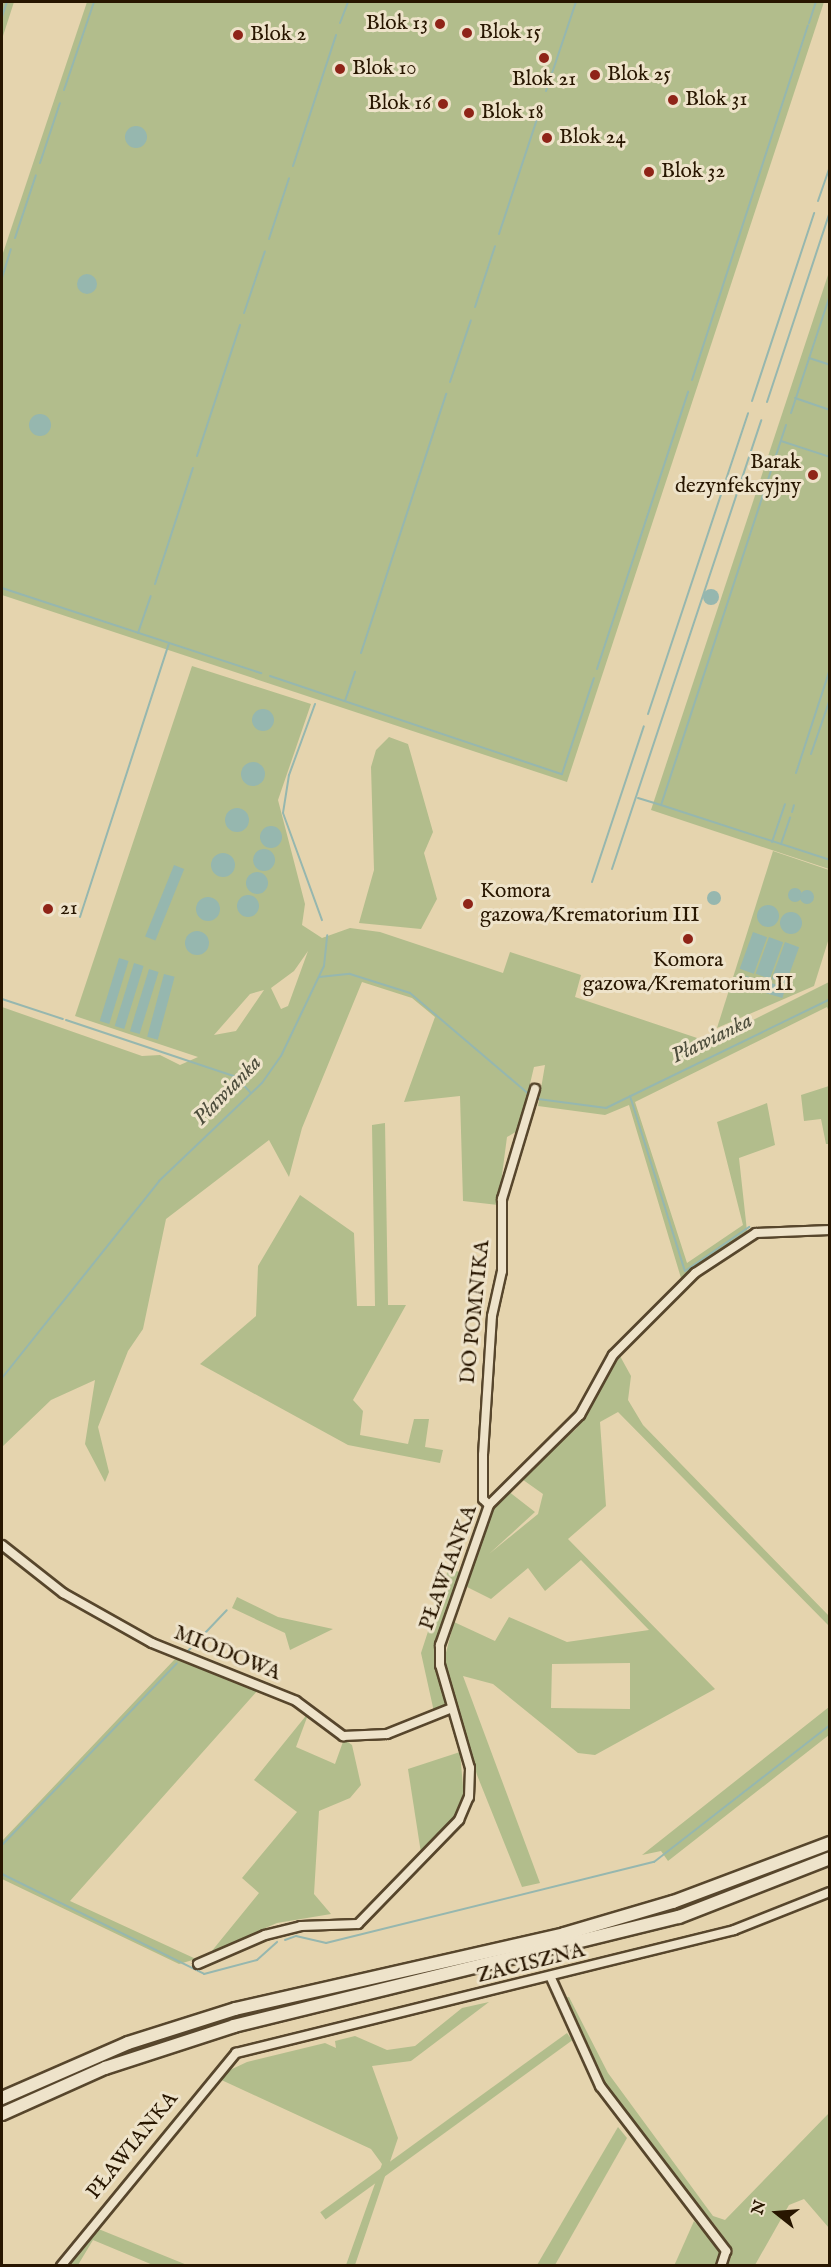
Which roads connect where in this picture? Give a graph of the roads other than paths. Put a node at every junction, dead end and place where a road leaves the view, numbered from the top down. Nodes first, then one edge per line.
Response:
1 (535, 1089) dead end
2 (830, 1230) edge
3 (489, 1505) junction
4 (2, 1545) edge
5 (452, 1708) junction
6 (830, 1843) edge
7 (830, 1858) edge
8 (830, 1892) edge
9 (198, 1964) dead end
10 (551, 1978) junction
11 (236, 2052) joint
12 (2, 2098) edge
13 (2, 2114) edge
14 (61, 2265) edge
15 (721, 2265) edge

1 - 3 street, DO POMNIKA
2 - 3 street, PŁAWIANKA
3 - 5 street, PŁAWIANKA
4 - 5 street, MIODOWA
5 - 9 street, PŁAWIANKA
6 - 12 street
7 - 13 street
8 - 10 street, ZACISZNA
10 - 11 street, ZACISZNA
10 - 15 street
11 - 14 street, PŁAWIANKA

